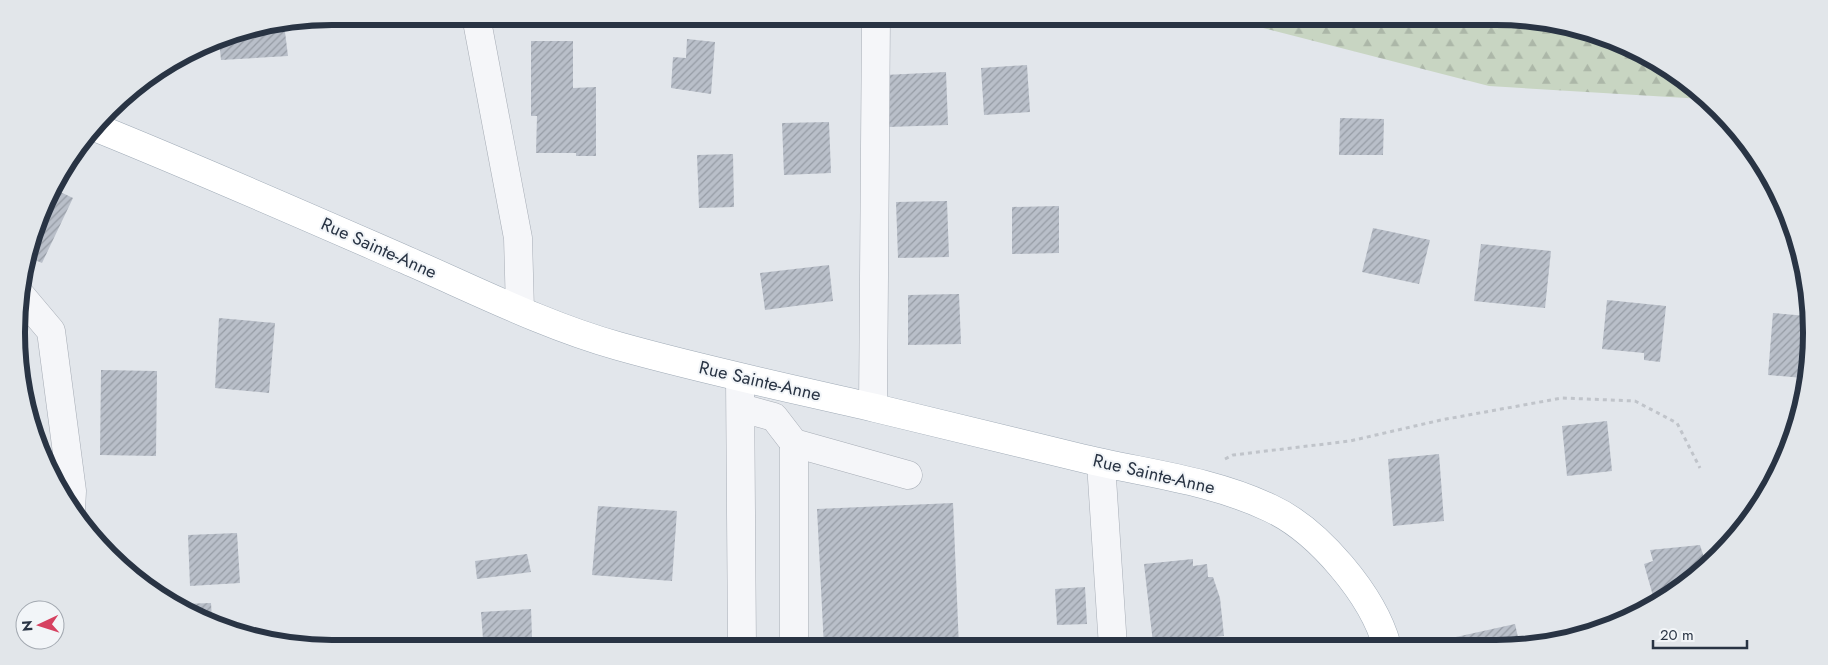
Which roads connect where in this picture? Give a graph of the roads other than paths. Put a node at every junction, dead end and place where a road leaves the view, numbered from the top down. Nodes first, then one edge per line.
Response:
1 (478, 25) edge
2 (876, 25) edge
3 (101, 130) edge
4 (27, 302) edge
5 (520, 310) junction
6 (740, 378) junction
7 (873, 407) junction
8 (740, 408) junction
9 (794, 443) junction
10 (1101, 463) junction
11 (908, 475) dead end
12 (68, 489) edge
13 (742, 640) edge
14 (794, 640) edge
15 (1113, 640) edge
16 (1385, 640) edge

1 - 5 street
2 - 7 street
3 - 5 main road, Rue Sainte-Anne
4 - 12 street
5 - 6 main road, Rue Sainte-Anne
6 - 7 main road, Rue Sainte-Anne
6 - 8 street
7 - 10 main road, Rue Sainte-Anne
8 - 9 street
8 - 13 street
9 - 11 street
9 - 14 street
10 - 15 street
10 - 16 main road, Rue Sainte-Anne

